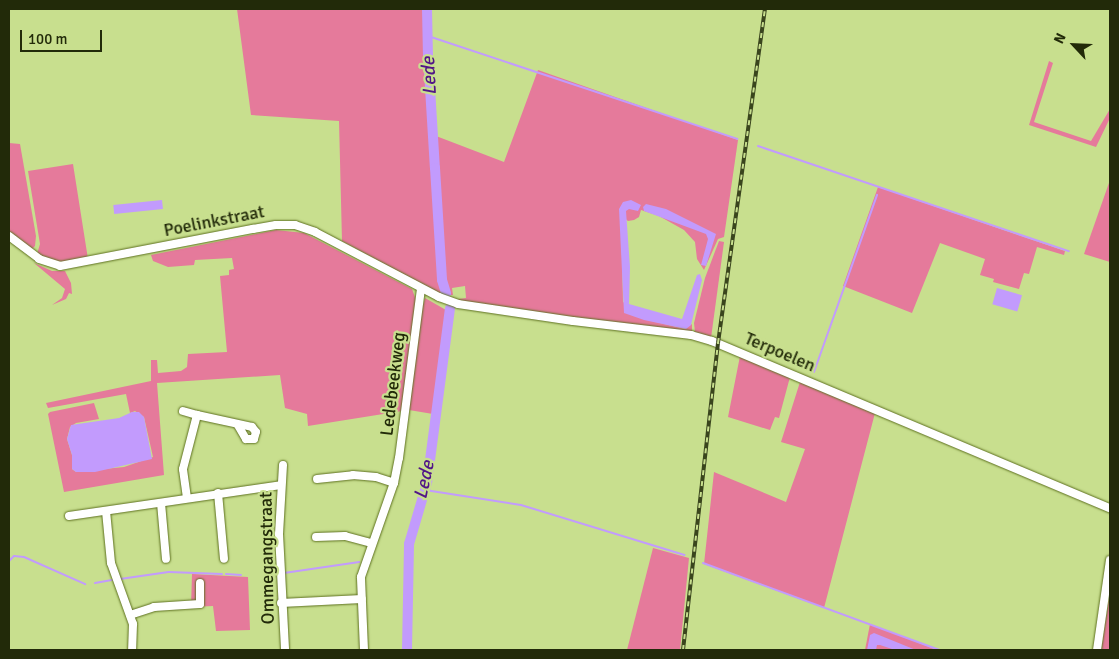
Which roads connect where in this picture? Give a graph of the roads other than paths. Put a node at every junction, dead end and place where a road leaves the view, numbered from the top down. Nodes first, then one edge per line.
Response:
1 (9, 236) edge
2 (421, 288) junction
3 (183, 411) dead end
4 (197, 415) junction
5 (238, 425) dead end
6 (283, 465) dead end
7 (317, 479) dead end
8 (394, 483) junction
9 (281, 485) junction
10 (218, 493) junction
11 (187, 498) junction
12 (162, 503) junction
13 (1110, 508) edge
14 (106, 511) junction
15 (69, 516) dead end
16 (316, 537) dead end
17 (372, 543) junction
18 (166, 559) dead end
19 (224, 559) dead end
20 (1110, 560) edge
21 (200, 583) dead end
22 (362, 599) junction
23 (281, 603) junction
24 (130, 615) junction
25 (132, 650) edge
26 (284, 650) edge
27 (364, 650) edge
28 (1097, 650) edge

1 - 2 street, Poelinkstraat
2 - 8 street, Ledebeekweg
2 - 13 street, Terpoelen
3 - 4 street
4 - 5 street
4 - 11 street
6 - 9 street, Ommegangstraat
7 - 8 street
8 - 17 street, Ledebeekweg
9 - 10 street
9 - 23 street, Ommegangstraat
10 - 11 street
10 - 19 street
11 - 12 street
12 - 14 street
12 - 18 street
14 - 15 street
14 - 24 street
16 - 17 street
17 - 22 street, Ledebeekweg
20 - 28 street
21 - 24 street
22 - 23 street
22 - 27 street, Ledebeekweg
23 - 26 street, Ommegangstraat
24 - 25 street

